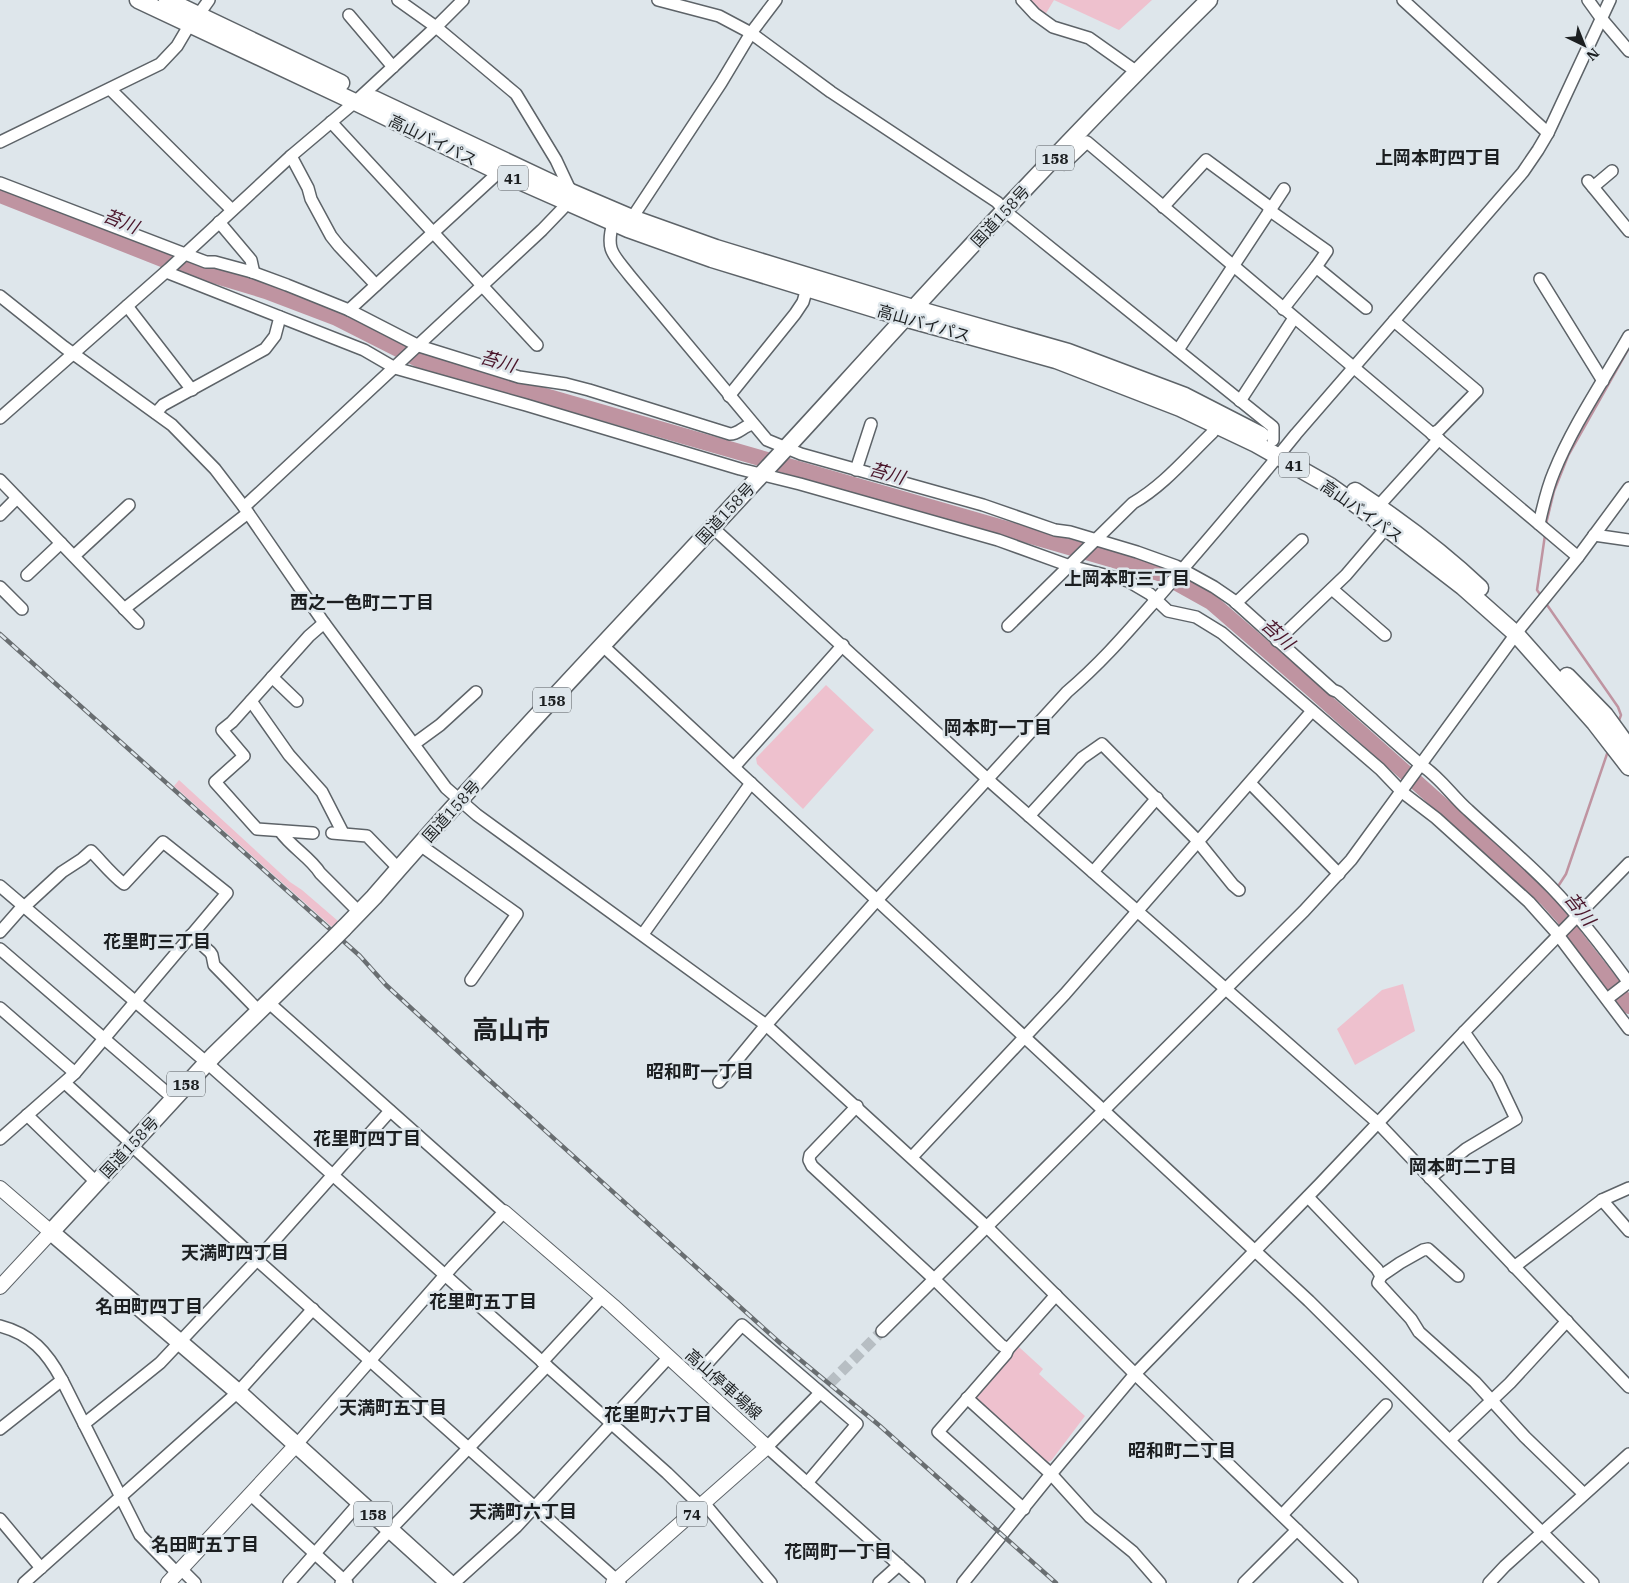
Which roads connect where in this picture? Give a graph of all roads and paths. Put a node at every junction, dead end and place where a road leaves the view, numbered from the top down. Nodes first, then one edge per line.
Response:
1 (138, 0) edge
2 (167, 0) edge
3 (209, 0) edge
4 (398, 0) edge
5 (463, 0) edge
6 (658, 0) edge
7 (776, 0) edge
8 (1022, 0) edge
9 (1209, 0) edge
10 (1403, 0) edge
11 (1588, 0) edge
12 (1610, 0) edge
13 (349, 15) dead end
14 (1601, 18) junction
15 (195, 19) junction
16 (436, 28) junction
17 (751, 33) junction
18 (1629, 51) edge
19 (393, 67) junction
20 (1137, 72) junction
21 (110, 89) junction
22 (359, 98) junction
23 (331, 122) junction
24 (1548, 133) junction
25 (0, 142) edge
26 (291, 156) junction
27 (1055, 158) junction
28 (1612, 171) dead end
29 (499, 172) junction
30 (0, 183) edge
31 (1284, 189) dead end
32 (570, 197) junction
33 (1163, 207) junction
34 (1270, 209) junction
35 (232, 210) junction
36 (1005, 211) junction
37 (632, 218) junction
38 (220, 222) junction
39 (613, 223) junction
40 (1629, 231) edge
41 (433, 234) junction
42 (185, 255) junction
43 (1233, 266) junction
44 (1316, 267) junction
45 (167, 271) junction
46 (252, 272) junction
47 (1540, 279) dead end
48 (376, 284) junction
49 (482, 286) junction
50 (807, 288) junction
51 (0, 296) edge
52 (127, 306) junction
53 (1366, 308) dead end
54 (1283, 309) junction
55 (348, 310) junction
56 (909, 313) junction
57 (280, 316) junction
58 (1294, 318) junction
59 (1394, 321) junction
60 (537, 345) dead end
61 (1627, 345) edge
62 (418, 347) junction
63 (1178, 350) junction
64 (74, 353) junction
65 (396, 366) junction
66 (1354, 368) junction
67 (1603, 381) junction
68 (192, 390) junction
69 (729, 396) junction
70 (1240, 400) junction
71 (156, 413) junction
72 (0, 418) edge
73 (753, 424) junction
74 (871, 424) dead end
75 (1217, 426) junction
76 (1436, 437) junction
77 (1279, 448) junction
78 (783, 449) junction
79 (856, 470) junction
80 (762, 472) junction
81 (0, 480) edge
82 (1629, 488) edge
83 (17, 498) junction
84 (1383, 501) dead end
85 (129, 505) dead end
86 (246, 510) junction
87 (0, 515) edge
88 (712, 527) junction
89 (1387, 527) junction
90 (1544, 528) junction
91 (1594, 535) junction
92 (1302, 540) dead end
93 (1629, 540) edge
94 (1096, 541) junction
95 (61, 543) junction
96 (74, 556) junction
97 (1578, 556) junction
98 (1072, 564) junction
99 (1182, 572) junction
100 (27, 575) dead end
101 (0, 587) edge
102 (1332, 589) junction
103 (1158, 597) junction
104 (1236, 604) junction
105 (124, 609) junction
106 (22, 610) dead end
107 (138, 623) dead end
108 (324, 623) junction
109 (1008, 626) dead end
110 (1519, 631) junction
111 (1386, 635) dead end
112 (1277, 641) junction
113 (602, 645) junction
114 (843, 646) junction
115 (272, 677) junction
116 (476, 692) dead end
117 (251, 701) junction
118 (296, 701) dead end
119 (1312, 711) junction
120 (1617, 739) edge
121 (414, 744) junction
122 (734, 767) junction
123 (1419, 767) junction
124 (1629, 767) edge
125 (988, 780) junction
126 (751, 783) junction
127 (1250, 783) junction
128 (1403, 790) junction
129 (1157, 798) junction
130 (460, 801) junction
131 (1029, 816) junction
132 (280, 831) junction
133 (312, 833) dead end
134 (1198, 842) junction
135 (420, 845) junction
136 (1629, 863) edge
137 (399, 869) junction
138 (1093, 872) junction
139 (1339, 874) junction
140 (0, 886) edge
141 (1239, 890) dead end
142 (877, 900) junction
143 (24, 907) junction
144 (1138, 911) junction
145 (360, 912) junction
146 (1577, 917) junction
147 (0, 932) edge
148 (643, 934) junction
149 (1560, 934) junction
150 (191, 935) junction
151 (0, 948) edge
152 (472, 980) dead end
153 (1628, 983) edge
154 (1226, 988) junction
155 (1608, 998) junction
156 (135, 1002) junction
157 (263, 1006) junction
158 (0, 1008) edge
159 (766, 1024) junction
160 (1629, 1028) edge
161 (1464, 1032) junction
162 (1025, 1037) junction
163 (104, 1039) junction
164 (206, 1062) junction
165 (75, 1073) junction
166 (719, 1082) dead end
167 (65, 1083) junction
168 (173, 1098) junction
169 (857, 1106) junction
170 (1103, 1110) junction
171 (390, 1111) junction
172 (27, 1115) junction
173 (1378, 1123) junction
174 (0, 1139) edge
175 (131, 1144) junction
176 (912, 1157) junction
177 (333, 1174) junction
178 (1430, 1178) junction
179 (96, 1182) junction
180 (0, 1188) edge
181 (1629, 1188) edge
182 (1308, 1197) junction
183 (1602, 1200) junction
184 (504, 1212) junction
185 (986, 1226) junction
186 (1629, 1231) edge
187 (51, 1232) junction
188 (1256, 1250) junction
189 (257, 1260) junction
190 (1514, 1267) junction
191 (445, 1276) junction
192 (1381, 1276) junction
193 (1458, 1276) dead end
194 (933, 1278) junction
195 (0, 1287) edge
196 (1056, 1295) junction
197 (602, 1296) junction
198 (313, 1309) junction
199 (1567, 1321) junction
200 (0, 1326) edge
201 (882, 1331) tunnel mouth
202 (180, 1342) junction
203 (1008, 1349) junction
204 (669, 1357) junction
205 (370, 1359) junction
206 (544, 1364) junction
207 (1135, 1374) junction
208 (693, 1379) junction
209 (62, 1380) junction
210 (1629, 1387) edge
211 (238, 1392) junction
212 (818, 1395) tunnel mouth
213 (967, 1398) junction
214 (1492, 1400) junction
215 (1386, 1405) dead end
216 (610, 1423) junction
217 (84, 1424) junction
218 (0, 1429) edge
219 (1450, 1440) junction
220 (297, 1444) junction
221 (767, 1447) junction
222 (469, 1448) junction
223 (1629, 1454) edge
224 (1051, 1474) junction
225 (807, 1483) junction
226 (1584, 1494) junction
227 (251, 1495) junction
228 (121, 1497) junction
229 (360, 1502) junction
230 (702, 1504) junction
231 (535, 1506) junction
232 (1024, 1509) junction
233 (1282, 1515) junction
234 (0, 1519) edge
235 (390, 1530) junction
236 (1297, 1530) junction
237 (1542, 1532) junction
238 (315, 1553) junction
239 (899, 1565) junction
240 (42, 1568) junction
241 (176, 1575) edge
242 (344, 1582) edge
243 (617, 1582) edge
244 (24, 1583) edge
245 (195, 1583) edge
246 (289, 1583) edge
247 (449, 1583) edge
248 (454, 1583) edge
249 (771, 1583) edge
250 (879, 1583) edge
251 (919, 1583) edge
252 (963, 1583) edge
253 (1160, 1583) edge
254 (1244, 1583) edge
255 (1352, 1583) edge
256 (1489, 1583) edge
257 (1593, 1583) edge

1 - 15 highway, 高山バイパス / 41
2 - 15 highway, 高山バイパス / 41
3 - 15 street
4 - 16 street
5 - 16 street
6 - 17 street
7 - 17 street
8 - 20 street
9 - 20 highway, 国道158号 / 158
10 - 24 street
11 - 14 street
12 - 14 street
13 - 19 street
14 - 18 street
14 - 24 street
15 - 21 street
15 - 22 highway, 高山バイパス / 41
16 - 19 street
16 - 32 street
17 - 36 street
17 - 37 street
19 - 22 street
20 - 27 highway, 国道158号 / 158
21 - 25 street
21 - 35 street
22 - 23 street
22 - 29 highway, 高山バイパス / 41
22 - 32 highway, 高山バイパス / 41
23 - 26 street
23 - 41 street
24 - 59 street
26 - 35 street
26 - 48 street
27 - 33 street
27 - 36 highway, 国道158号 / 158
28 - 40 street
29 - 32 highway, 高山バイパス / 41
29 - 41 street
30 - 42 street
31 - 34 street
32 - 37 highway, 高山バイパス / 41
32 - 39 highway, 高山バイパス / 41
32 - 49 street
33 - 34 street
33 - 43 street
34 - 43 street
34 - 44 street
35 - 38 street
36 - 56 highway, 国道158号 / 158
36 - 63 street
37 - 56 highway, 高山バイパス / 41
38 - 42 street
38 - 46 street
39 - 50 highway, 高山バイパス / 41
39 - 69 street
41 - 48 street
41 - 49 street
42 - 45 street
42 - 46 street
43 - 54 street
43 - 63 street
44 - 53 street
44 - 54 street
45 - 52 street
45 - 57 street
46 - 55 street
47 - 67 street
48 - 55 street
49 - 60 street
49 - 62 street
50 - 56 highway, 高山バイパス / 41
50 - 69 street
51 - 64 street
52 - 64 street
52 - 68 street
54 - 58 street
55 - 62 street
56 - 75 highway, 高山バイパス / 41
56 - 77 highway, 高山バイパス / 41
56 - 78 highway, 国道158号 / 158
57 - 65 street
57 - 68 street
58 - 66 street
58 - 70 street
59 - 66 street
59 - 76 street
61 - 67 street
62 - 65 street
62 - 73 street
63 - 70 street
64 - 71 street
64 - 72 street
65 - 80 street
65 - 86 street
66 - 76 street
66 - 77 street
67 - 90 street
68 - 71 street
69 - 73 street
70 - 77 street
71 - 86 street
73 - 78 street
74 - 79 street
75 - 77 highway, 高山バイパス / 41
75 - 94 street
76 - 84 street
76 - 90 street
77 - 89 highway, 高山バイパス / 41
77 - 99 street
77 - 110 highway, 高山バイパス / 41
78 - 79 street
78 - 80 highway, 国道158号 / 158
79 - 94 street
80 - 88 highway, 国道158号 / 158
80 - 98 street
81 - 83 street
82 - 91 street
83 - 87 street
83 - 95 street
85 - 96 street
86 - 105 street
86 - 108 street
88 - 113 highway, 国道158号 / 158
88 - 114 street
89 - 102 street
89 - 110 highway, 高山バイパス / 41
90 - 97 street
91 - 93 street
91 - 97 street
92 - 104 street
94 - 98 street
94 - 99 street
95 - 96 street
95 - 100 street
96 - 105 street
97 - 110 street
98 - 103 street
98 - 109 street
99 - 103 street
99 - 104 street
101 - 106 street
102 - 111 street
102 - 112 street
103 - 119 street
103 - 125 street
104 - 112 street
105 - 107 street
108 - 115 street
108 - 121 street
110 - 120 highway, 高山バイパス / 41
110 - 123 street
112 - 123 street
113 - 122 street
113 - 130 highway, 国道158号 / 158
114 - 122 street
114 - 125 street
115 - 117 street
115 - 118 street
116 - 121 street
117 - 132 street
117 - 137 street
119 - 127 street
119 - 128 street
120 - 124 highway, 高山バイパス / 41
121 - 130 street
122 - 126 street
123 - 128 street
123 - 146 street
125 - 131 street
125 - 142 street
126 - 142 street
126 - 148 street
127 - 134 street
127 - 139 street
128 - 139 street
128 - 149 street
129 - 131 street
129 - 134 street
129 - 138 street
130 - 135 highway, 国道158号 / 158
130 - 148 street
131 - 138 street
132 - 133 street
132 - 145 street
134 - 141 street
134 - 144 street
135 - 137 highway, 国道158号 / 158
135 - 152 street
136 - 146 street
137 - 145 highway, 国道158号 / 158
138 - 144 street
139 - 154 street
140 - 143 street
142 - 159 street
142 - 162 street
143 - 147 street
143 - 150 street
143 - 156 street
144 - 154 street
144 - 162 street
145 - 157 highway, 国道158号 / 158, bridge
146 - 149 street
146 - 153 street
148 - 159 street
149 - 155 street
149 - 161 street
150 - 156 street
150 - 157 street
151 - 163 street
153 - 155 street
154 - 170 street
154 - 173 street
155 - 160 street
156 - 163 street
156 - 164 street
157 - 164 highway, 国道158号 / 158
157 - 171 street
158 - 165 street
159 - 166 street
159 - 169 street
161 - 173 street
161 - 178 street
162 - 170 street
162 - 176 street
163 - 165 street
163 - 168 street
164 - 168 highway, 国道158号 / 158
164 - 177 street
165 - 167 street
167 - 172 street
167 - 175 street
168 - 175 highway, 国道158号 / 158
169 - 176 street
169 - 194 street
170 - 185 street
170 - 188 street
171 - 177 street
171 - 184 street
172 - 174 street
172 - 179 street
173 - 178 street
173 - 182 street
175 - 179 highway, 国道158号 / 158
175 - 189 street
176 - 185 street
177 - 189 street
177 - 191 street
178 - 190 street
179 - 187 highway, 国道158号 / 158
180 - 187 main road
181 - 183 street
182 - 188 street
182 - 192 street
183 - 186 street
183 - 190 street
184 - 191 street
184 - 197 main road, 高山停車場線
185 - 194 street
185 - 196 street
187 - 195 main road
187 - 202 highway, 158
188 - 207 street
188 - 219 street
189 - 198 street
189 - 202 street
190 - 199 street
191 - 205 street
191 - 206 street
192 - 193 street
192 - 214 street
194 - 201 street
194 - 203 street
196 - 203 street
196 - 207 street
197 - 204 main road, 高山停車場線
197 - 206 street
198 - 205 street
198 - 211 street
199 - 210 street
199 - 214 street
200 - 209 street
202 - 211 highway, 158
202 - 217 street
203 - 213 street
204 - 208 main road, 高山停車場線
204 - 216 street
205 - 220 street
205 - 222 street
206 - 216 street
206 - 222 street
207 - 224 street
207 - 233 street
208 - 221 main road, 高山停車場線
208 - 225 street
209 - 217 street
209 - 218 street
211 - 220 highway, 158
211 - 228 street
212 - 221 street
213 - 224 street
213 - 232 street
214 - 219 street
214 - 226 street
215 - 233 street
216 - 230 street
216 - 231 street
217 - 228 street
219 - 237 street
220 - 227 main road
220 - 229 highway, 158
221 - 225 street
221 - 230 main road, 74
222 - 231 street
222 - 235 street
223 - 226 street
224 - 232 street
224 - 253 street
225 - 239 street
226 - 237 street
227 - 238 street
227 - 241 main road
228 - 240 street
228 - 241 street
229 - 235 highway, 158
229 - 238 street
230 - 243 main road, 74
230 - 249 street
231 - 243 street
231 - 248 street
232 - 252 street
233 - 236 street
234 - 240 street
235 - 242 street
235 - 247 highway, 158
236 - 254 street
236 - 255 street
237 - 256 street
237 - 257 street
238 - 242 street
238 - 246 street
239 - 250 street
239 - 251 street
240 - 244 street
241 - 245 street

